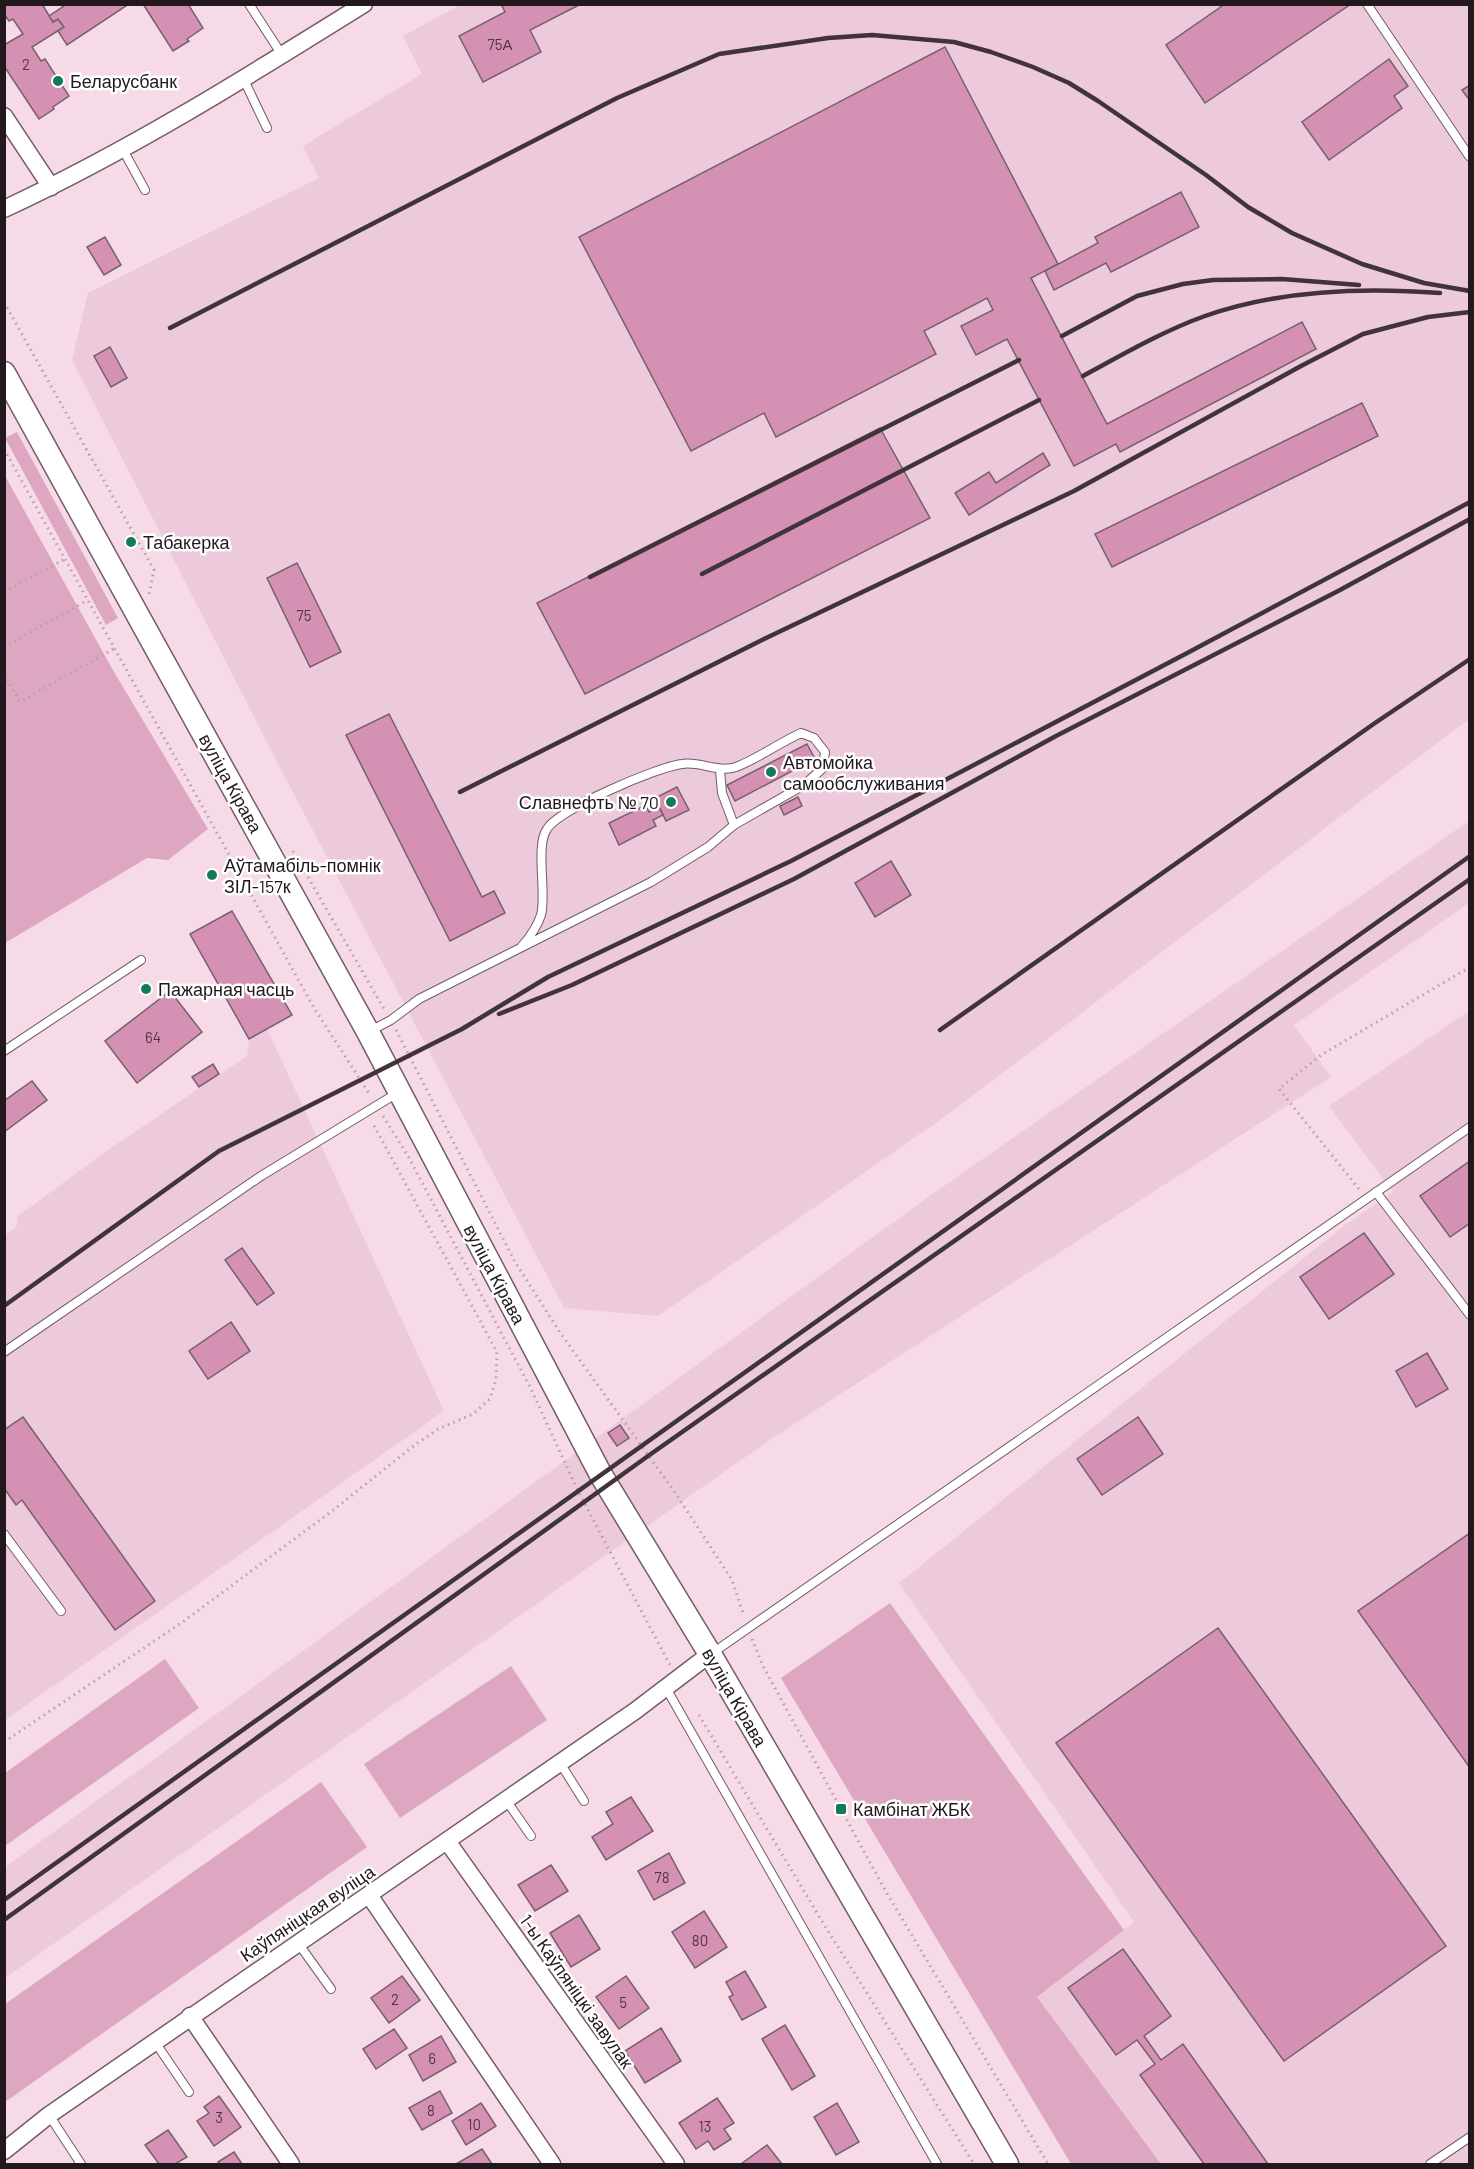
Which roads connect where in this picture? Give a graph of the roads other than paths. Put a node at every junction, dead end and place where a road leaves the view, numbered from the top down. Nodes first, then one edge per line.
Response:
1 (249, 4) edge
2 (364, 4) edge
3 (1367, 4) edge
4 (282, 56) junction
5 (243, 78) junction
6 (4, 116) edge
7 (267, 128) dead end
8 (122, 148) junction
9 (1469, 156) edge
10 (51, 187) junction
11 (145, 190) dead end
12 (4, 209) edge
13 (4, 373) edge
14 (720, 770) junction
15 (734, 825) junction
16 (522, 946) junction
17 (141, 960) dead end
18 (368, 1032) junction
19 (4, 1051) edge
20 (399, 1092) junction
21 (1470, 1127) edge
22 (1376, 1192) junction
23 (1470, 1315) edge
24 (4, 1352) edge
25 (4, 1534) edge
26 (61, 1611) dead end
27 (710, 1654) junction
28 (672, 1683) junction
29 (560, 1763) junction
30 (506, 1800) junction
31 (584, 1801) dead end
32 (531, 1836) dead end
33 (447, 1841) junction
34 (369, 1894) junction
35 (298, 1943) junction
36 (331, 1989) dead end
37 (190, 2016) junction
38 (155, 2042) junction
39 (189, 2092) dead end
40 (49, 2115) junction
41 (1470, 2137) edge
42 (4, 2151) edge
43 (81, 2164) edge
44 (291, 2164) edge
45 (552, 2164) edge
46 (676, 2164) edge
47 (937, 2164) edge
48 (1007, 2164) edge
49 (1430, 2164) edge

1 - 4 lane
2 - 4 street
3 - 9 lane
4 - 5 street
5 - 7 lane
5 - 8 street
6 - 10 street
8 - 10 street
8 - 11 lane
10 - 12 street
13 - 18 main road, вуліца Кірава
14 - 15 lane
14 - 15 lane
14 - 16 lane
15 - 16 lane
16 - 18 lane
17 - 19 lane
18 - 20 main road, вуліца Кірава
20 - 24 lane
20 - 27 main road, вуліца Кірава
21 - 22 lane
22 - 23 lane
22 - 27 lane
25 - 26 lane
27 - 28 street, Каўпяніцкая вуліца
27 - 48 main road, вуліца Кірава
28 - 29 street, Каўпяніцкая вуліца
28 - 47 lane
29 - 30 street, Каўпяніцкая вуліца
29 - 31 lane
30 - 32 lane
30 - 33 street, Каўпяніцкая вуліца
33 - 34 street, Каўпяніцкая вуліца
33 - 46 street, 1-ы Каўпяніцкі завулак
34 - 35 street, Каўпяніцкая вуліца
34 - 45 street
35 - 36 lane
35 - 37 street, Каўпяніцкая вуліца
37 - 38 street, Каўпяніцкая вуліца
37 - 44 street
38 - 39 lane
38 - 40 street, Каўпяніцкая вуліца
40 - 42 street, Каўпяніцкая вуліца
40 - 43 lane
41 - 49 lane

